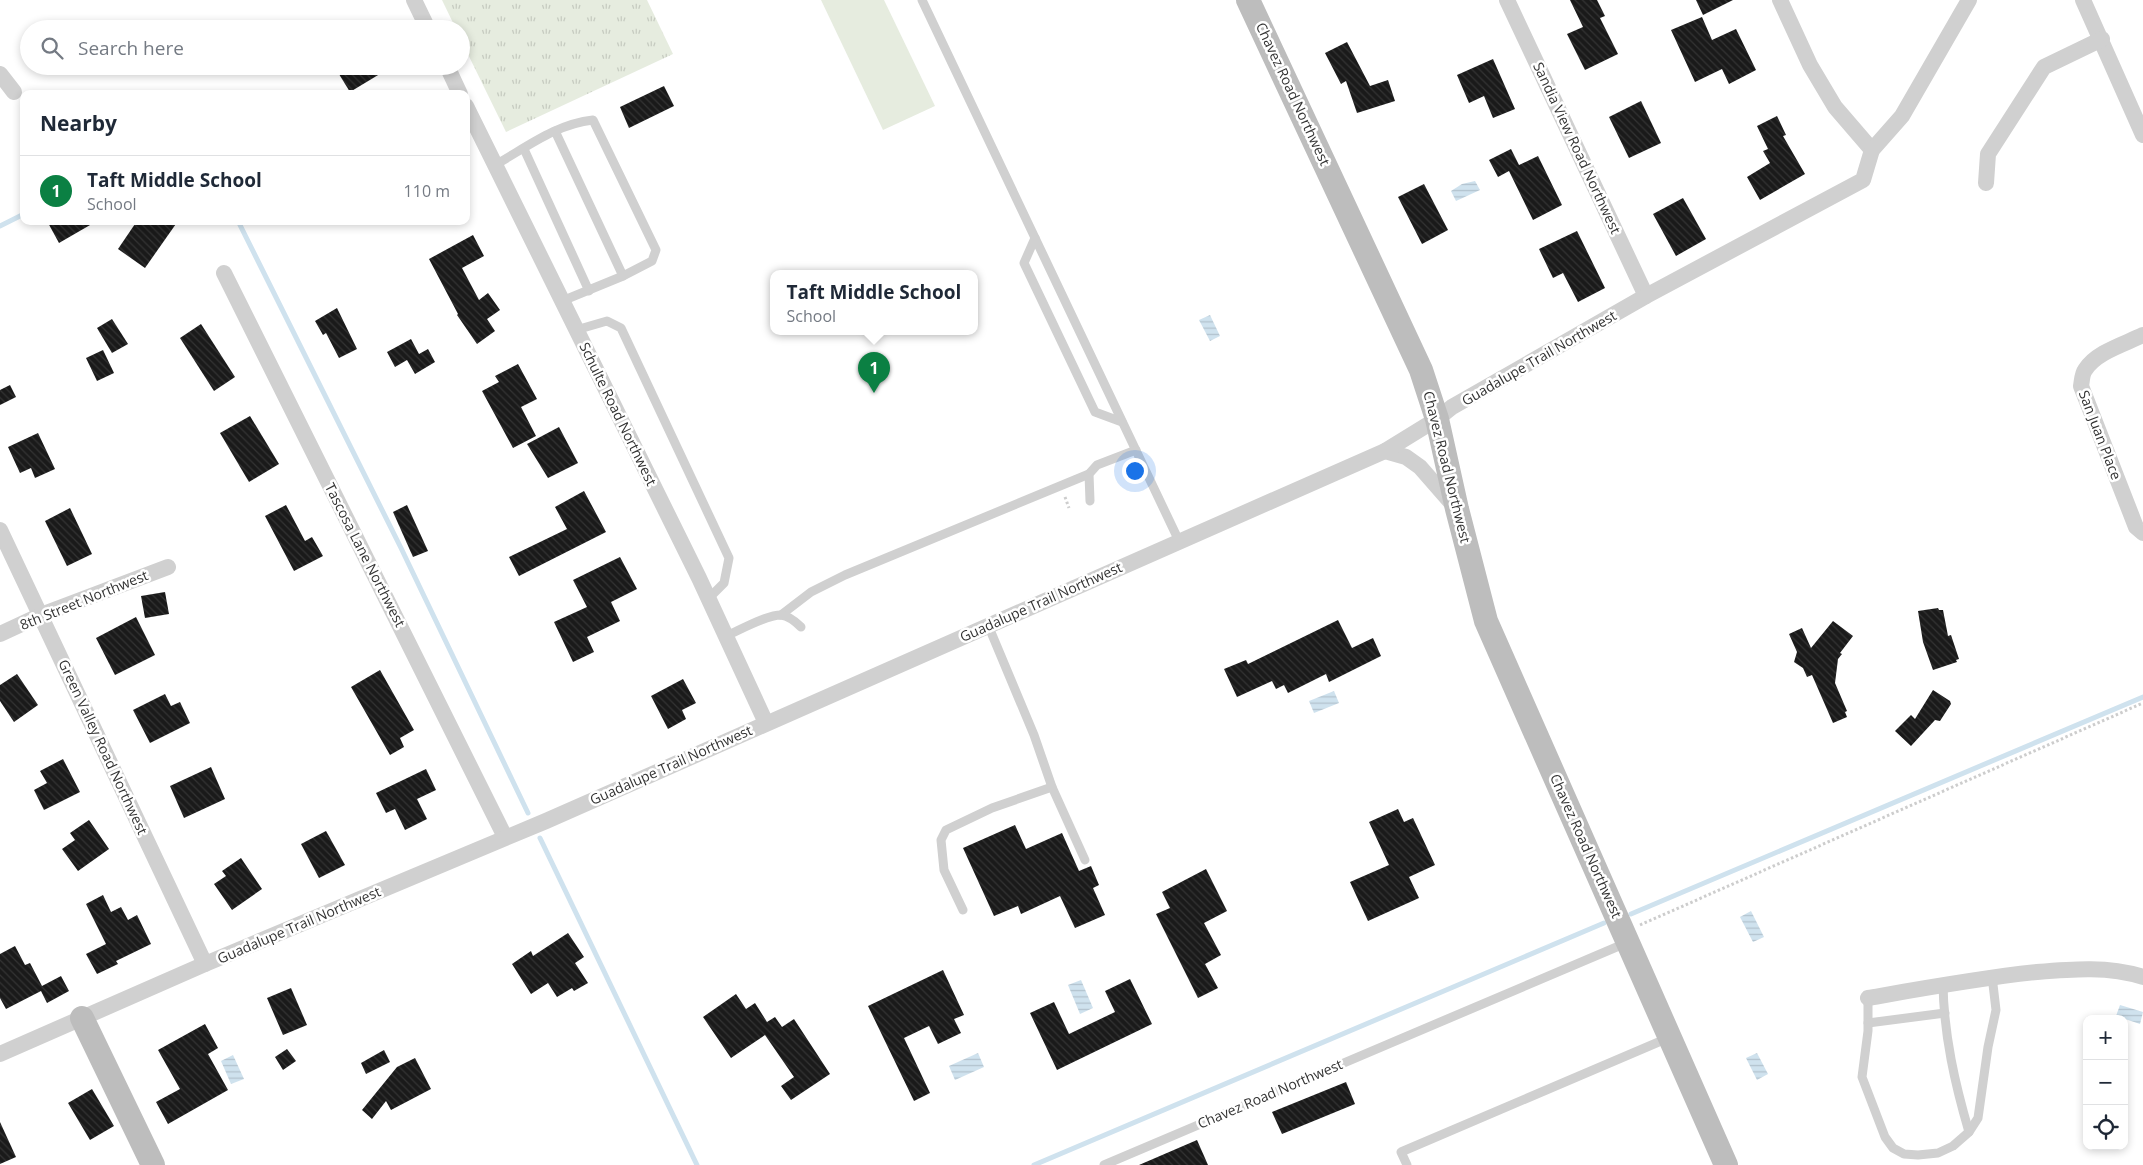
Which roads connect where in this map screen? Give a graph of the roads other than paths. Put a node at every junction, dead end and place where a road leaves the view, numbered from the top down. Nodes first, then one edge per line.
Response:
1 (414, 0) edge
2 (922, 0) edge
3 (1248, 0) edge
4 (1507, 0) edge
5 (1780, 0) edge
6 (1969, 0) edge
7 (2083, 0) edge
8 (424, 20) edge
9 (2102, 40) junction
10 (0, 74) edge
11 (450, 75) edge
12 (458, 90) edge
13 (14, 92) dead end
14 (470, 114) edge
15 (555, 131) junction
16 (2143, 135) edge
17 (524, 149) junction
18 (1872, 150) junction
19 (495, 165) junction
20 (1986, 183) dead end
21 (1035, 238) junction
22 (224, 273) dead end
23 (623, 276) junction
24 (589, 291) junction
25 (1646, 296) junction
26 (562, 301) junction
27 (576, 330) junction
28 (2143, 335) edge
29 (1438, 419) junction
30 (1122, 422) junction
31 (1136, 450) junction
32 (1385, 451) junction
33 (1089, 474) junction
34 (1090, 501) dead end
35 (1457, 509) junction
36 (0, 530) edge
37 (2143, 533) edge
38 (1179, 541) junction
39 (168, 567) dead end
40 (708, 599) junction
41 (41, 615) junction
42 (781, 615) junction
43 (988, 625) junction
44 (802, 627) dead end
45 (0, 634) edge
46 (726, 636) junction
47 (766, 723) junction
48 (1052, 786) junction
49 (505, 837) junction
50 (1085, 860) dead end
51 (963, 910) dead end
52 (1627, 937) junction
53 (205, 964) junction
54 (1992, 976) junction
55 (2143, 977) edge
56 (1943, 985) junction
57 (1868, 998) joint
58 (1945, 1012) junction
59 (82, 1018) junction
60 (1868, 1023) junction
61 (1670, 1037) junction
62 (0, 1054) edge
63 (1970, 1132) junction
64 (153, 1165) edge
65 (1105, 1165) edge
66 (1407, 1165) edge
67 (1726, 1165) edge

1 - 8 street
2 - 21 lane
3 - 29 street, Chavez Road Northwest
4 - 25 street, Sandia View Road Northwest
5 - 18 street
6 - 18 street, Guadalupe Trail Northwest
7 - 9 street
9 - 16 street
9 - 20 street
10 - 13 street
11 - 12 street
14 - 19 street, Schulte Road Northwest
15 - 17 lane
15 - 23 lane
15 - 23 lane
17 - 19 lane
17 - 24 lane
18 - 25 street, Guadalupe Trail Northwest
19 - 26 street, Schulte Road Northwest
21 - 30 lane
21 - 30 lane
22 - 49 street, Tascosa Lane Northwest
23 - 24 lane
24 - 26 lane
25 - 29 street, Guadalupe Trail Northwest
26 - 27 street, Schulte Road Northwest
27 - 40 street, Schulte Road Northwest
27 - 40 lane
28 - 37 street, San Juan Place
29 - 32 street, Guadalupe Trail Northwest
29 - 35 street, Chavez Road Northwest
30 - 31 lane
31 - 33 lane
31 - 38 lane
32 - 35 street
32 - 38 street, Guadalupe Trail Northwest
33 - 34 lane
33 - 42 lane
35 - 52 street, Chavez Road Northwest
36 - 41 street, Green Valley Road Northwest
38 - 43 street, Guadalupe Trail Northwest
39 - 41 street, 8th Street Northwest
40 - 46 street, Schulte Road Northwest
41 - 45 street, 8th Street Northwest
41 - 53 street, Green Valley Road Northwest
42 - 44 lane
42 - 46 lane
43 - 47 street, Guadalupe Trail Northwest
43 - 48 lane
46 - 47 street, Schulte Road Northwest
47 - 49 street, Guadalupe Trail Northwest
48 - 50 lane
48 - 51 lane
49 - 53 street, Guadalupe Trail Northwest
52 - 61 street, Chavez Road Northwest
52 - 65 lane, Chavez Road Northwest
53 - 59 street, Guadalupe Trail Northwest
54 - 55 street
54 - 56 street
54 - 63 lane
56 - 57 street
56 - 58 lane
57 - 60 lane
58 - 60 lane
58 - 63 lane
59 - 62 street, Guadalupe Trail Northwest
59 - 64 street
60 - 63 lane
61 - 66 lane
61 - 67 street, Chavez Road Northwest

